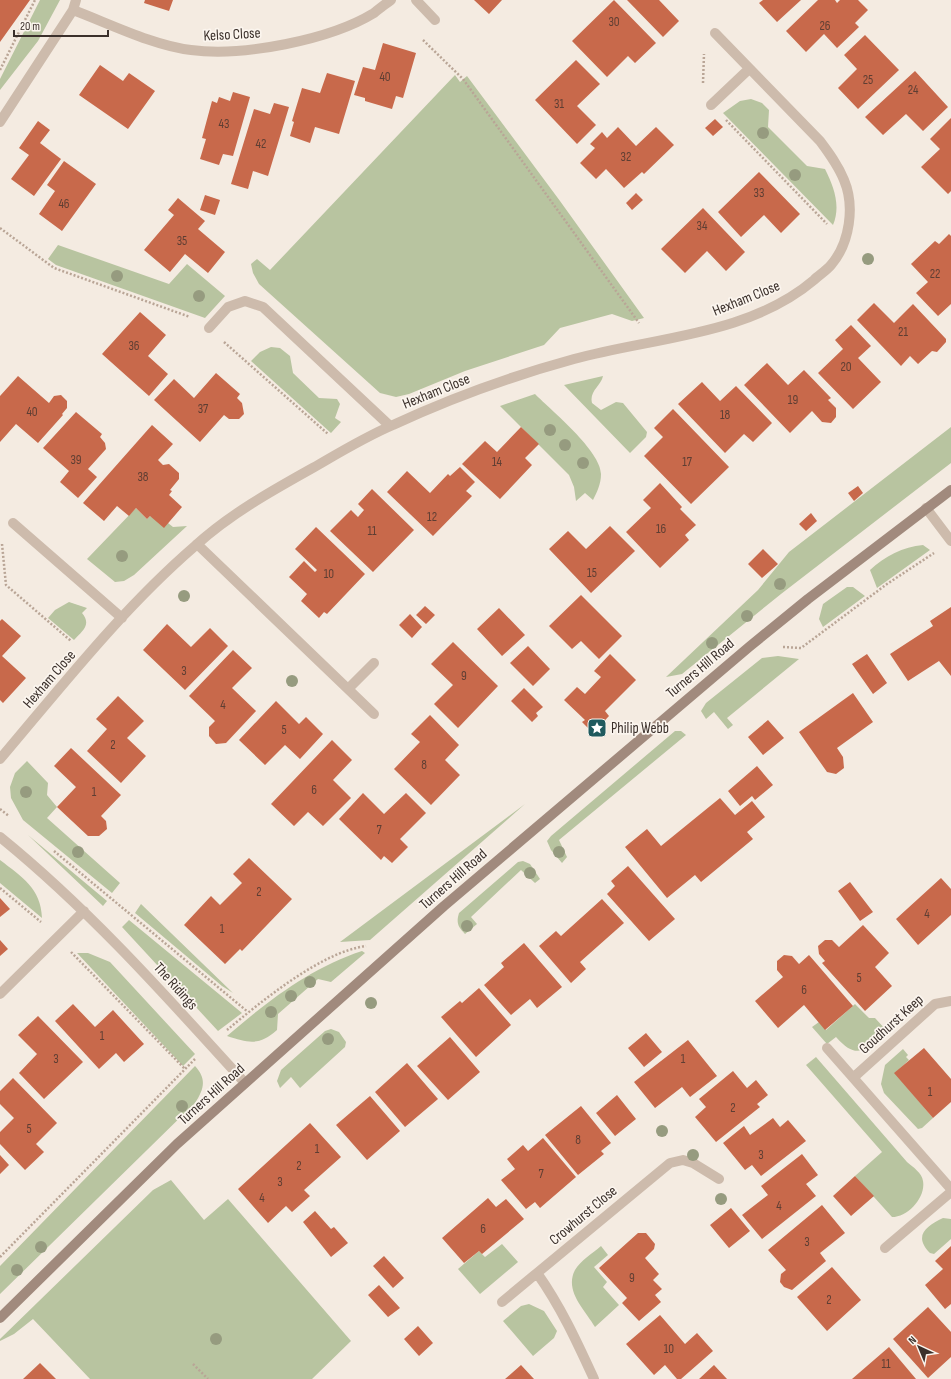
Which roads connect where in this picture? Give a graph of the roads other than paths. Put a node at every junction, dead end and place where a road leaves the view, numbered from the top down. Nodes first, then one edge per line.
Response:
1 (390, 0) edge
2 (416, 0) edge
3 (74, 5) edge
4 (435, 20) road end
5 (715, 33) road end
6 (749, 69) junction
7 (711, 105) road end
8 (0, 122) edge
9 (209, 328) road end
10 (390, 426) junction
11 (951, 490) edge
12 (926, 508) junction
13 (13, 523) road end
14 (951, 541) edge
15 (197, 544) junction
16 (122, 618) junction
17 (374, 663) dead end
18 (348, 689) junction
19 (374, 714) dead end
20 (0, 759) edge
21 (0, 837) edge
22 (84, 911) junction
23 (0, 994) edge
24 (951, 1001) edge
25 (827, 1048) dead end
26 (854, 1077) junction
27 (245, 1083) junction
28 (719, 1179) dead end
29 (951, 1189) edge
30 (951, 1192) edge
31 (885, 1248) dead end
32 (537, 1273) junction
33 (502, 1302) dead end
34 (0, 1318) edge
35 (594, 1379) edge

1 - 3 street, Kelso Close
2 - 4 street
3 - 8 street, Kelso Close
5 - 6 street, Hexham Close
6 - 7 street
6 - 10 street, Hexham Close
9 - 10 street, Hexham Close
10 - 15 street, Hexham Close
11 - 12 street, Turners Hill Road
12 - 14 street
12 - 27 street, Turners Hill Road
13 - 16 street
15 - 16 street, Hexham Close
15 - 18 street
16 - 20 street, Hexham Close
17 - 18 street
18 - 19 street
21 - 22 street, The Ridings
22 - 23 street
22 - 27 street, The Ridings
24 - 26 street, Goudhurst Keep
25 - 26 street
26 - 29 street
27 - 34 street, Turners Hill Road
28 - 32 street, Crowhurst Close
30 - 31 street
32 - 33 street, Crowhurst Close
32 - 35 street

